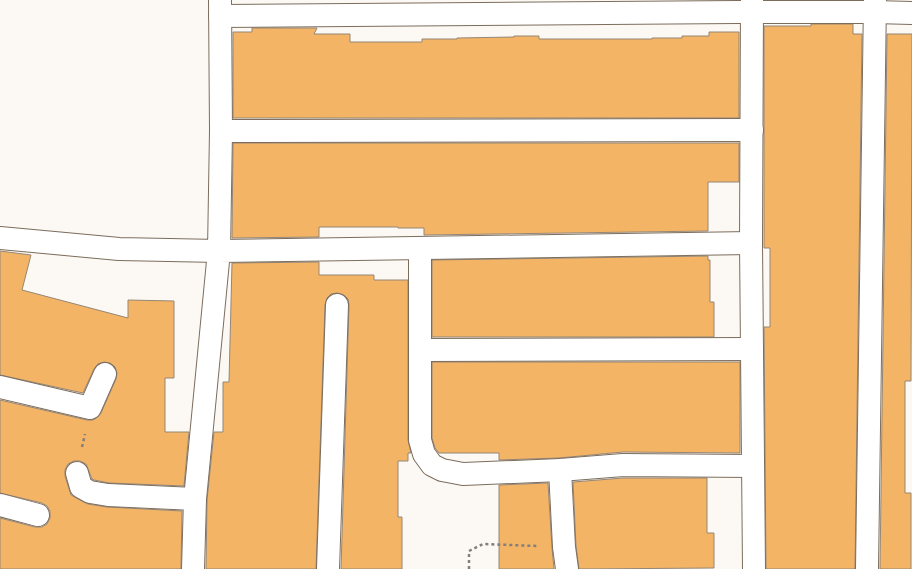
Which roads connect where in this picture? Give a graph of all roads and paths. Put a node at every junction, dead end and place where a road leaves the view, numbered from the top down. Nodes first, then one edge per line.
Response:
1 (752, 6) edge
2 (874, 6) edge
3 (220, 8) edge
4 (912, 13) edge
5 (752, 130) junction
6 (221, 132) junction
7 (0, 238) edge
8 (751, 244) junction
9 (420, 248) junction
10 (219, 251) junction
11 (338, 305) dead end
12 (752, 349) junction
13 (420, 350) junction
14 (104, 374) dead end
15 (0, 387) edge
16 (90, 408) junction
17 (753, 466) junction
18 (560, 470) junction
19 (77, 473) joint
20 (195, 499) junction
21 (0, 505) edge
22 (38, 516) dead end
23 (564, 548) junction
24 (193, 569) edge
25 (328, 569) edge
26 (469, 569) edge
27 (567, 569) edge
28 (754, 569) edge
29 (867, 569) edge

1 - 2 street
1 - 3 street
1 - 5 street
2 - 4 street
2 - 29 street
3 - 6 street
5 - 6 street
5 - 8 street
6 - 10 street
7 - 10 street
8 - 9 street
8 - 12 street
9 - 10 street
9 - 13 street
10 - 20 street
11 - 25 street
12 - 13 street
12 - 17 street
13 - 18 street
14 - 16 street
15 - 16 street
16 - 19 path
17 - 18 street
17 - 28 street
18 - 23 street
19 - 20 street
20 - 24 street
21 - 22 street
23 - 26 path
23 - 27 street

